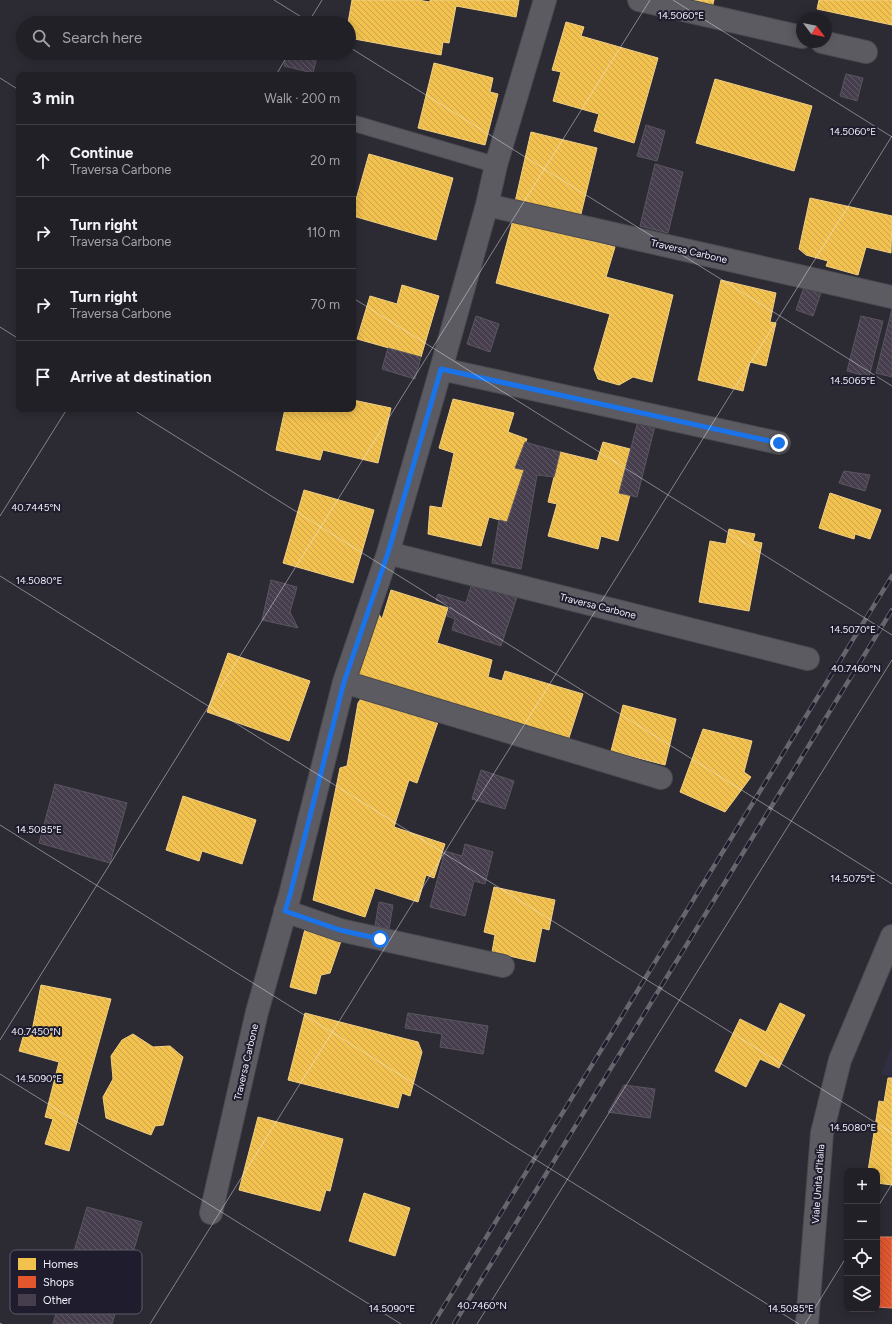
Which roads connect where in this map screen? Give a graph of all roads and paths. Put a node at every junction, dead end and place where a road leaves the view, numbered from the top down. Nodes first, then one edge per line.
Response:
1 (545, 0) edge
2 (639, 0) edge
3 (796, 36) edge
4 (832, 44) edge
5 (866, 52) dead end
6 (356, 124) edge
7 (496, 165) junction
8 (487, 204) junction
9 (892, 297) edge
10 (441, 369) junction
11 (779, 443) dead end
12 (388, 553) junction
13 (808, 659) dead end
14 (344, 682) junction
15 (661, 778) dead end
16 (285, 911) junction
17 (892, 936) edge
18 (504, 966) dead end
19 (210, 1213) dead end
20 (807, 1324) edge

1 - 7 street, Traversa Carbone
2 - 3 street
4 - 5 street
6 - 7 lane
7 - 8 street, Traversa Carbone
8 - 9 street, Traversa Carbone
8 - 10 street, Traversa Carbone
10 - 11 street
10 - 12 street, Traversa Carbone
12 - 13 street, Traversa Carbone
12 - 14 street, Traversa Carbone
14 - 15 street
14 - 16 street, Traversa Carbone
16 - 18 street
16 - 19 street, Traversa Carbone
17 - 20 street, Viale Unità d'Italia

